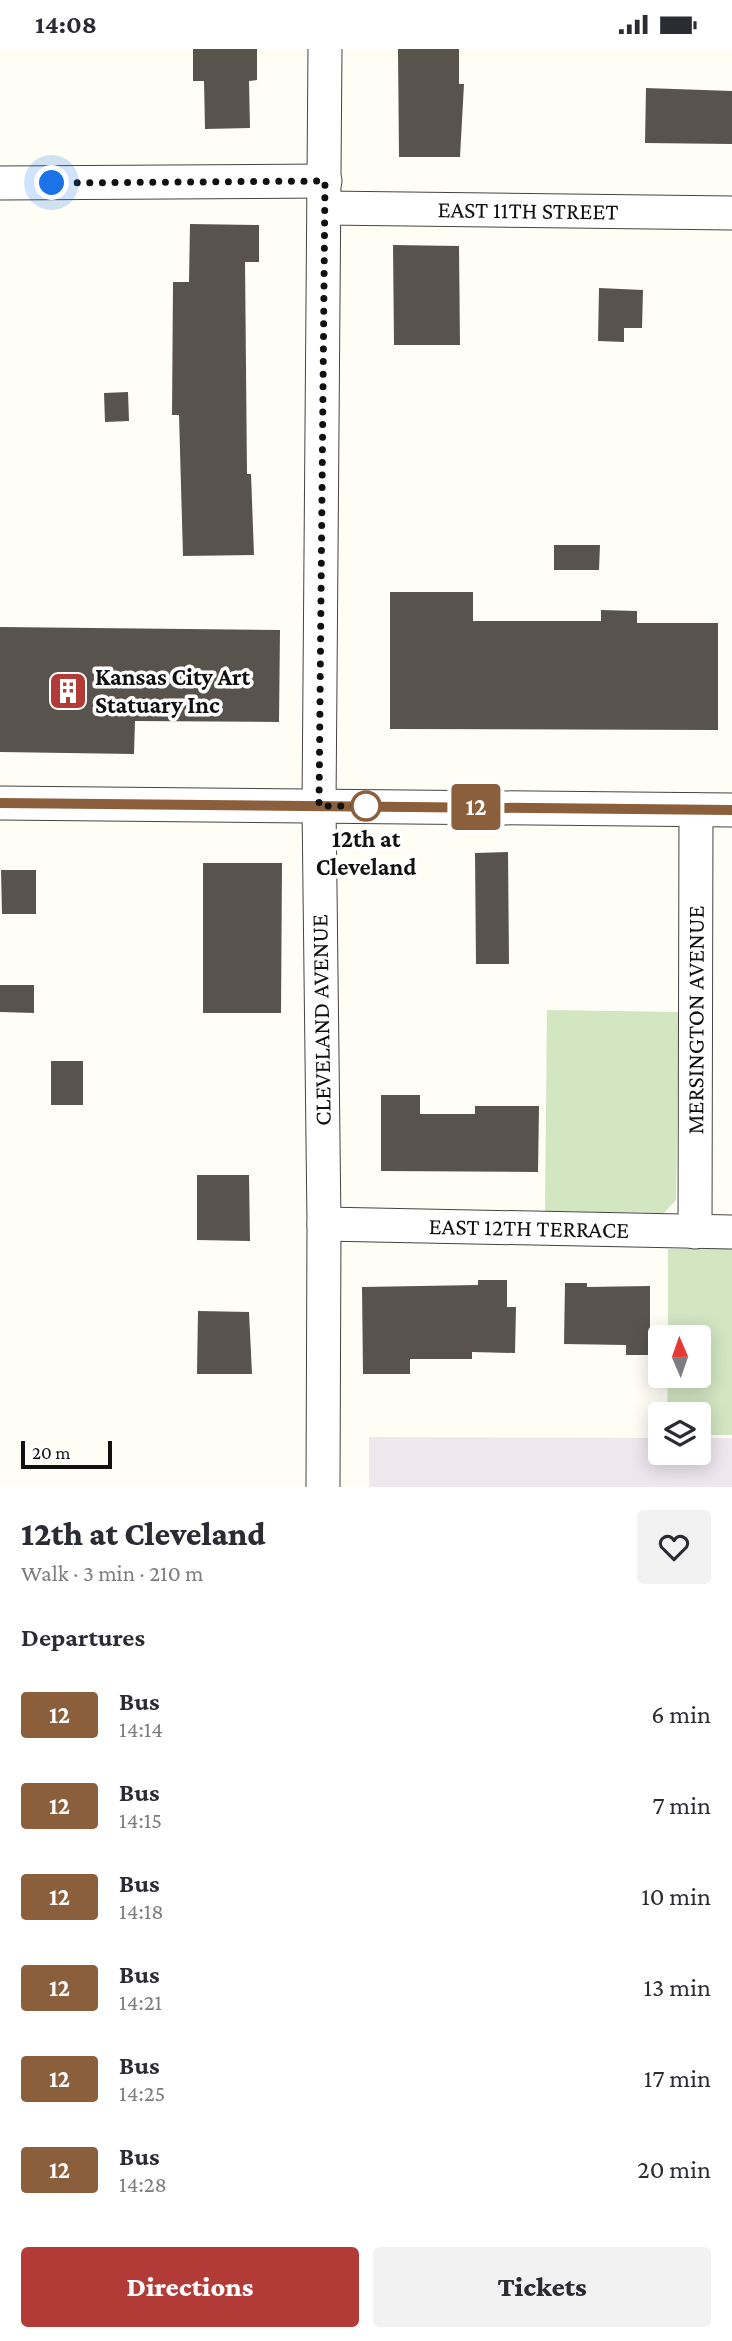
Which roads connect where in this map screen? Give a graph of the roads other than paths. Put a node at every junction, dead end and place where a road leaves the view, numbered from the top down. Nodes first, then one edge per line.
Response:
1 (326, 49) edge
2 (0, 183) edge
3 (325, 194) junction
4 (732, 213) edge
5 (0, 803) edge
6 (319, 806) junction
7 (696, 810) junction
8 (732, 810) edge
9 (324, 1224) junction
10 (695, 1232) junction
11 (732, 1232) edge
12 (323, 1487) edge

1 - 3 street, CLEVELAND AVENUE
2 - 3 street, EAST 11TH STREET
3 - 4 street, EAST 11TH STREET
3 - 6 street, CLEVELAND AVENUE
5 - 6 street
6 - 7 street
6 - 9 street, CLEVELAND AVENUE
7 - 8 street
7 - 10 street, MERSINGTON AVENUE
9 - 10 street, EAST 12TH TERRACE
9 - 12 street, CLEVELAND AVENUE
10 - 11 street, EAST 12TH TERRACE

